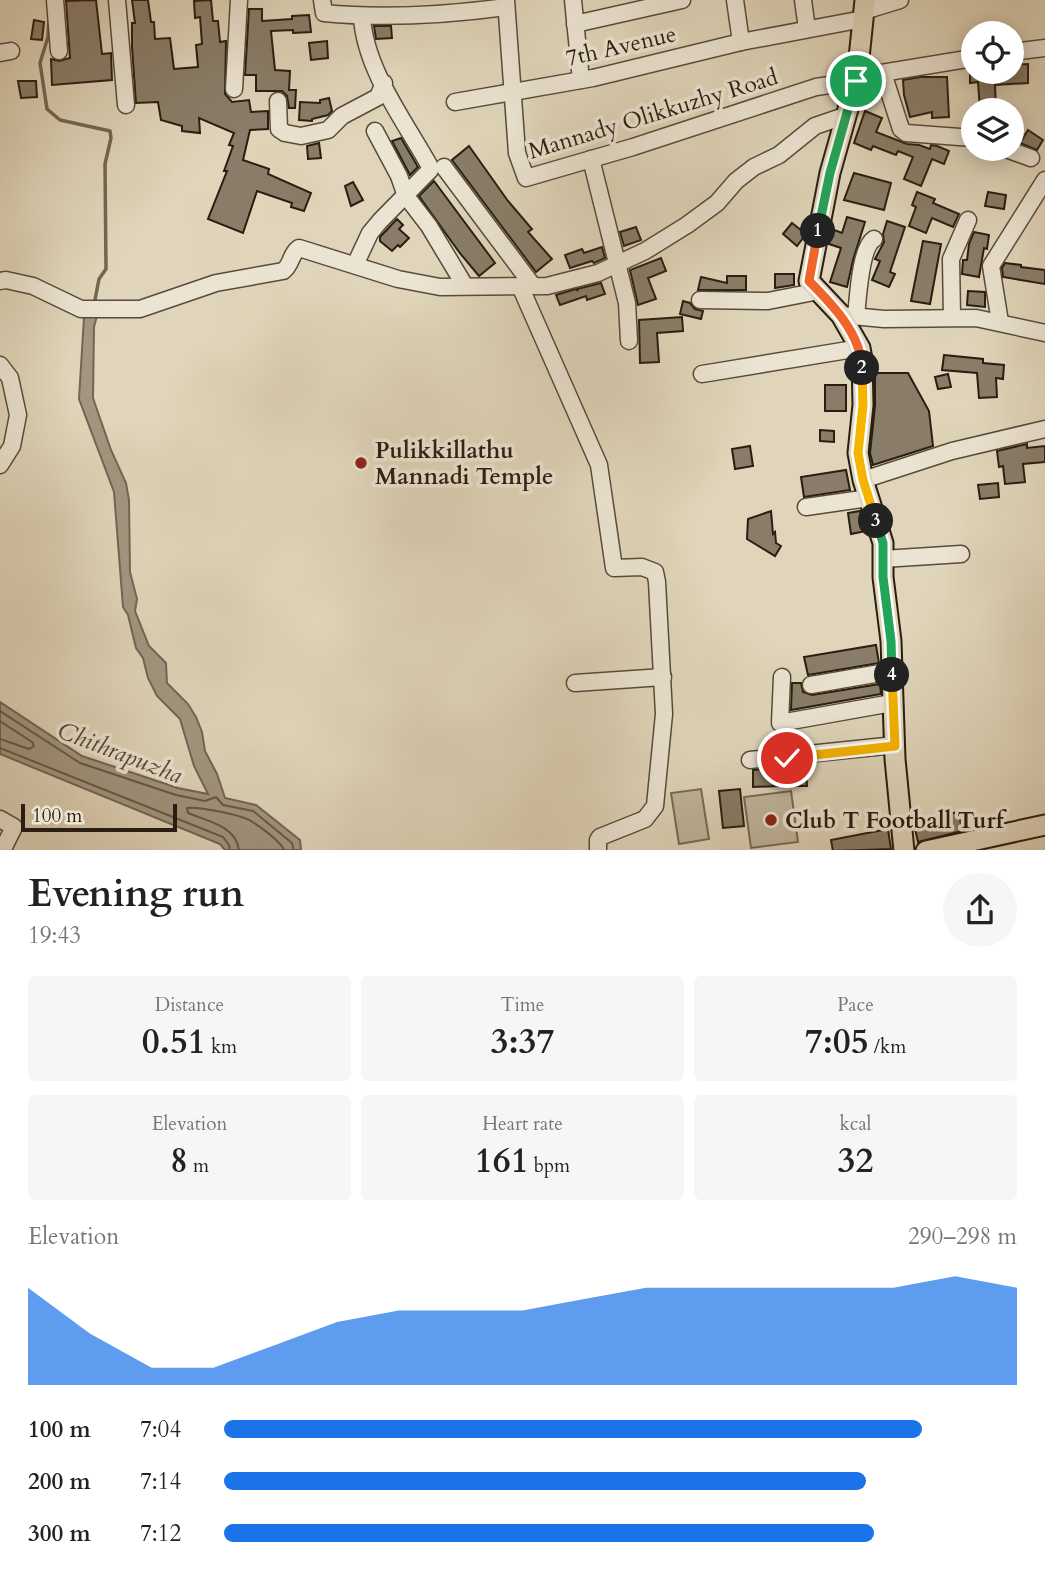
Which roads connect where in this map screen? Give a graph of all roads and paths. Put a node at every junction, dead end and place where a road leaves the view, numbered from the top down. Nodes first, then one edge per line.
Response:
1 (55, 0) edge
2 (117, 0) edge
3 (239, 0) edge
4 (322, 0) edge
5 (573, 0) edge
6 (682, 0) edge
7 (735, 0) edge
8 (803, 0) edge
9 (900, 0) edge
10 (506, 4) edge
11 (631, 6) edge
12 (864, 10) edge
13 (362, 17) junction
14 (575, 24) junction
15 (807, 29) junction
16 (741, 41) junction
17 (1045, 48) edge
18 (59, 51) dead end
19 (1024, 51) edge
20 (961, 60) edge
21 (883, 73) junction
22 (857, 79) junction
23 (581, 80) junction
24 (384, 83) junction
25 (234, 89) dead end
26 (513, 90) junction
27 (278, 102) dead end
28 (455, 102) dead end
29 (126, 105) dead end
30 (847, 115) junction
31 (375, 131) dead end
32 (961, 137) edge
33 (1024, 155) edge
34 (1031, 158) dead end
35 (592, 159) junction
36 (444, 167) dead end
37 (1045, 180) edge
38 (406, 196) junction
39 (968, 220) dead end
40 (874, 239) dead end
41 (617, 263) junction
42 (355, 265) junction
43 (0, 281) edge
44 (465, 286) junction
45 (526, 286) junction
46 (819, 291) junction
47 (700, 300) dead end
48 (848, 315) junction
49 (952, 317) junction
50 (1000, 322) junction
51 (1045, 332) edge
52 (629, 341) dead end
53 (860, 348) junction
54 (0, 365) edge
55 (702, 374) dead end
56 (1045, 429) edge
57 (0, 465) edge
58 (866, 489) junction
59 (806, 508) dead end
60 (961, 554) dead end
61 (883, 559) junction
62 (892, 671) junction
63 (663, 677) junction
64 (782, 677) dead end
65 (575, 684) dead end
66 (811, 685) dead end
67 (892, 703) junction
68 (895, 746) junction
69 (750, 760) dead end
70 (0, 819) edge
71 (1045, 825) edge
72 (2, 850) edge
73 (598, 850) edge
74 (904, 850) edge
75 (926, 850) edge

1 - 18 street
2 - 29 street
3 - 25 street
4 - 13 street
5 - 14 street
6 - 11 street
7 - 16 street
8 - 15 street
9 - 12 street, 7th Avenue
10 - 13 street
10 - 26 street
11 - 14 street
12 - 15 street, 7th Avenue
12 - 22 main road
13 - 24 street
14 - 23 street
15 - 16 street, 7th Avenue
16 - 23 street, 7th Avenue
17 - 19 street
20 - 21 street, Mannady Olikkuzhy Road
21 - 22 street, Mannady Olikkuzhy Road
21 - 32 street
22 - 30 main road
22 - 35 street, Mannady Olikkuzhy Road
23 - 26 street, 7th Avenue
24 - 27 street
24 - 38 street
26 - 28 street
26 - 35 street, Mannady Olikkuzhy Road
30 - 41 street
30 - 46 main road
31 - 38 street
33 - 34 street
35 - 41 street
36 - 45 street
37 - 50 street
38 - 42 street
38 - 44 street
39 - 49 street
40 - 48 street
41 - 45 street
41 - 52 street
42 - 43 street
42 - 44 street
44 - 45 street
45 - 63 street
46 - 47 street
46 - 48 main road
48 - 49 street
48 - 53 main road
49 - 50 street
50 - 51 street
53 - 55 street
53 - 58 main road
54 - 57 street
56 - 58 street
58 - 59 street
58 - 61 main road
60 - 61 street
61 - 62 main road
62 - 66 street
62 - 67 main road
63 - 65 street
63 - 73 street
64 - 67 street
67 - 68 main road
68 - 69 street
68 - 74 main road
70 - 72 street
71 - 75 main road

